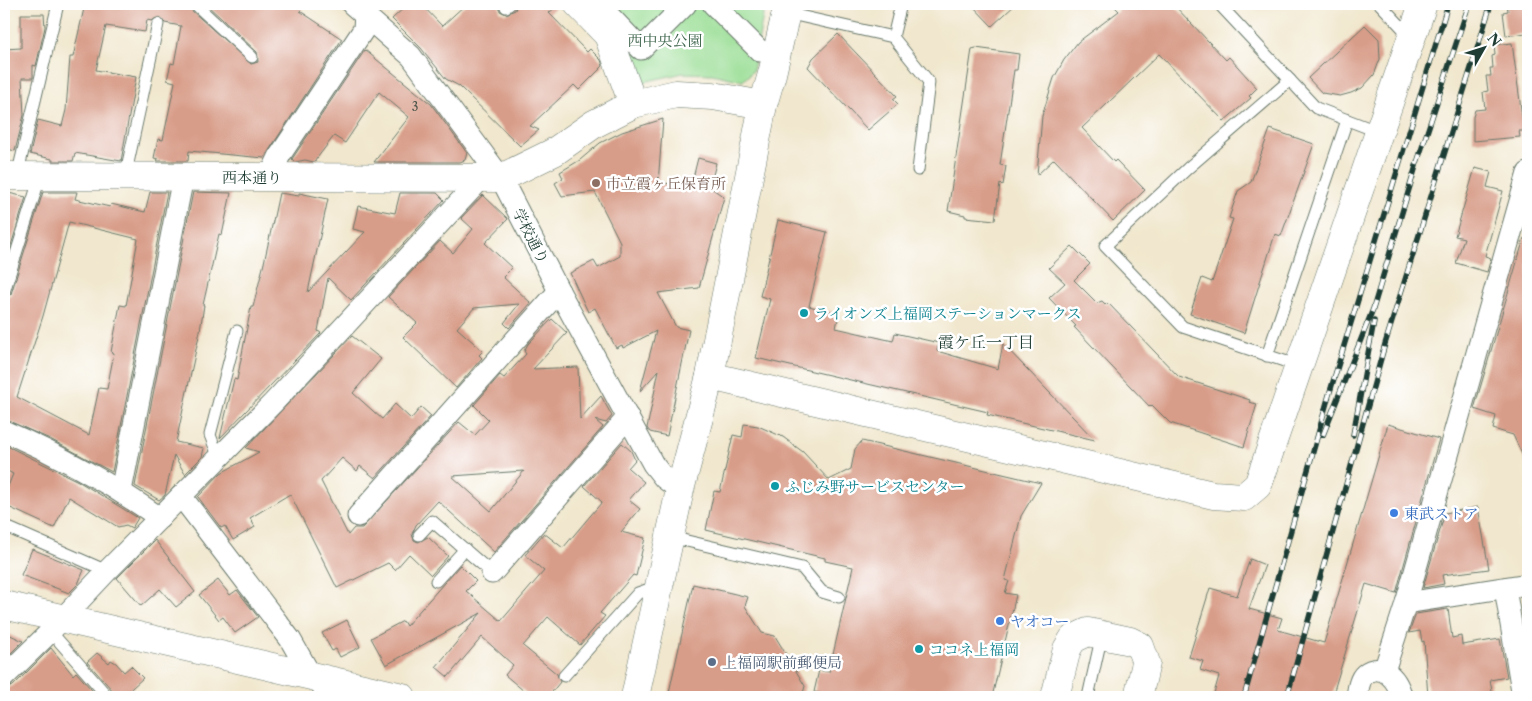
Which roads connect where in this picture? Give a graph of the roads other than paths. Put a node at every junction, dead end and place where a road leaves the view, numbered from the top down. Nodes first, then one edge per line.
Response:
1 (58, 4) edge
2 (195, 4) edge
3 (578, 4) edge
4 (598, 4) edge
5 (686, 4) edge
6 (713, 4) edge
7 (901, 4) edge
8 (1219, 4) edge
9 (1380, 4) edge
10 (1423, 4) edge
11 (362, 7) edge
12 (787, 8) edge
13 (158, 24) dead end
14 (893, 36) junction
15 (1412, 38) junction
16 (760, 51) dead end
17 (252, 57) dead end
18 (1290, 80) junction
19 (633, 104) junction
20 (763, 105) junction
21 (1347, 120) junction
22 (1379, 132) junction
23 (918, 170) dead end
24 (1528, 173) edge
25 (20, 176) edge
26 (270, 176) junction
27 (184, 177) junction
28 (490, 177) junction
29 (125, 178) junction
30 (559, 291) junction
31 (4, 292) edge
32 (237, 331) dead end
33 (1267, 356) junction
34 (1299, 366) junction
35 (710, 376) junction
36 (628, 417) junction
37 (4, 431) edge
38 (219, 458) junction
39 (680, 490) junction
40 (121, 491) junction
41 (181, 496) junction
42 (358, 516) dead end
43 (160, 518) junction
44 (4, 526) edge
45 (419, 535) dead end
46 (670, 537) junction
47 (465, 549) junction
48 (107, 570) junction
49 (492, 573) joint
50 (436, 581) dead end
51 (1528, 584) edge
52 (659, 586) junction
53 (1505, 588) junction
54 (839, 597) dead end
55 (1406, 603) junction
56 (4, 605) edge
57 (56, 626) junction
58 (1102, 634) junction
59 (1384, 671) junction
60 (564, 676) dead end
61 (4, 677) edge
62 (317, 687) edge
63 (108, 697) edge
64 (402, 697) edge
65 (635, 697) edge
66 (1056, 697) edge
67 (1088, 697) edge
68 (1138, 697) edge
69 (1357, 697) edge
70 (1401, 697) edge
71 (1524, 697) edge

1 - 25 lane
2 - 17 lane
3 - 19 street
4 - 5 street
6 - 16 street
7 - 14 lane
8 - 18 lane
9 - 15 lane
10 - 15 street
11 - 26 street
11 - 28 street, 学校通り
12 - 14 lane
12 - 20 street
13 - 29 lane
14 - 23 lane
15 - 22 street
18 - 21 lane
18 - 33 lane
19 - 20 street
19 - 28 street
20 - 35 street
21 - 22 lane
21 - 33 lane
22 - 34 street
24 - 55 street
25 - 29 street, 西本通り
25 - 31 lane
26 - 27 street, 西本通り
26 - 28 street, 西本通り
27 - 29 street, 西本通り
27 - 40 street
28 - 30 street, 学校通り
28 - 38 street
30 - 36 street, 学校通り
30 - 42 street
32 - 38 lane
33 - 34 lane
34 - 35 street
35 - 39 street
36 - 39 street, 学校通り
36 - 49 street
37 - 40 street
38 - 41 street
39 - 46 street
40 - 43 street
41 - 43 street
41 - 62 street
43 - 48 street
44 - 48 lane
45 - 47 lane
46 - 52 street
46 - 54 lane
47 - 49 lane
47 - 50 lane
48 - 57 street
51 - 53 street
52 - 60 lane
52 - 65 street
53 - 55 street
53 - 71 street
55 - 59 street
56 - 57 street
57 - 61 street
57 - 62 street
57 - 63 lane
58 - 66 street
58 - 67 lane
58 - 68 street
59 - 69 street
59 - 70 street
62 - 64 street

